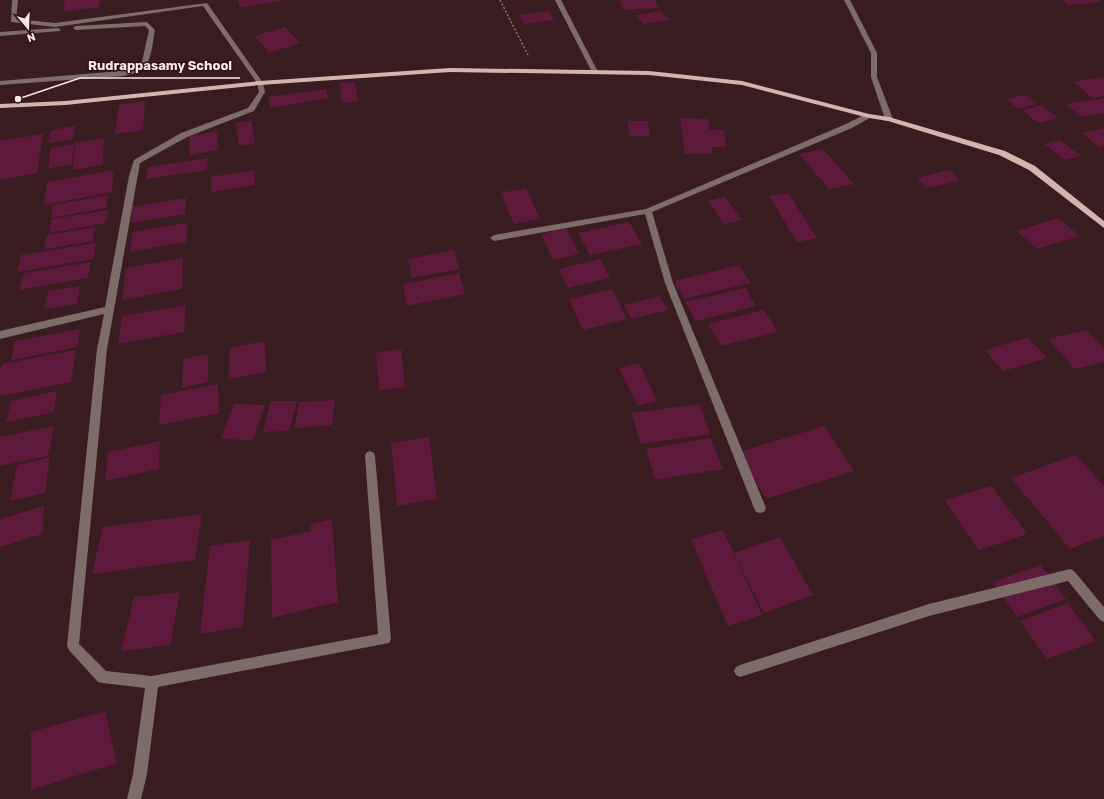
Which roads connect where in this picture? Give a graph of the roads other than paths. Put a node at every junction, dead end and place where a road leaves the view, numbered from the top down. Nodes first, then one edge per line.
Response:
1 (16, 0) edge
2 (558, 0) edge
3 (848, 0) edge
4 (29, 22) junction
5 (17, 33) junction
6 (0, 34) edge
7 (595, 72) junction
8 (0, 83) edge
9 (260, 83) junction
10 (0, 106) edge
11 (869, 116) junction
12 (889, 119) junction
13 (648, 211) junction
14 (1104, 225) edge
15 (494, 238) dead end
16 (109, 309) junction
17 (0, 336) edge
18 (370, 456) dead end
19 (760, 508) dead end
20 (1104, 616) edge
21 (740, 671) dead end
22 (152, 682) junction
23 (134, 799) edge

1 - 4 street
2 - 7 street
3 - 12 street
4 - 5 street
4 - 9 street
5 - 6 street
5 - 8 street
7 - 9 main road
7 - 11 main road
9 - 10 main road
9 - 16 street
11 - 12 main road
11 - 13 street
12 - 14 main road
13 - 15 street
13 - 19 street
16 - 17 street
16 - 22 street
18 - 22 street
20 - 21 street
22 - 23 street

